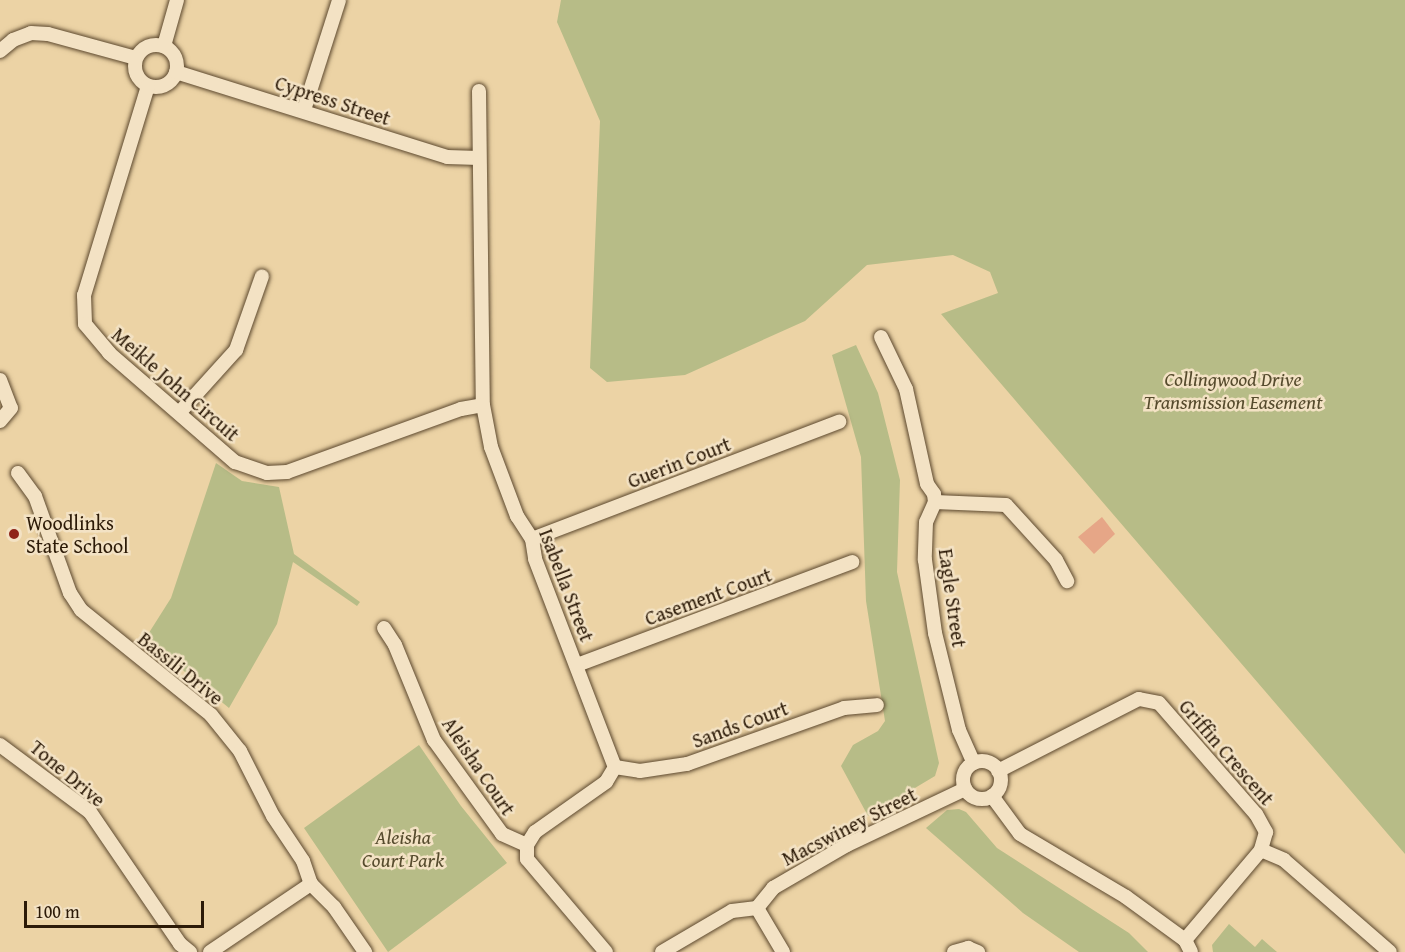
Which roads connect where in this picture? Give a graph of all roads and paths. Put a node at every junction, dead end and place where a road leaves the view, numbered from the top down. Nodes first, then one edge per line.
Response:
1 (177, 0) edge
2 (339, 0) edge
3 (164, 46) junction
4 (0, 51) edge
5 (136, 58) junction
6 (176, 72) junction
7 (148, 86) junction
8 (479, 91) dead end
9 (304, 110) junction
10 (479, 158) junction
11 (262, 276) dead end
12 (881, 337) dead end
13 (0, 380) edge
14 (483, 405) junction
15 (180, 412) junction
16 (0, 421) edge
17 (839, 422) dead end
18 (18, 473) dead end
19 (935, 502) junction
20 (532, 539) junction
21 (852, 562) dead end
22 (1068, 581) dead end
23 (384, 628) dead end
24 (577, 665) junction
25 (877, 705) dead end
26 (0, 745) edge
27 (974, 763) junction
28 (615, 767) junction
29 (998, 771) junction
30 (965, 789) junction
31 (992, 796) junction
32 (527, 845) junction
33 (1262, 850) junction
34 (311, 884) junction
35 (756, 908) junction
36 (1188, 946) edge
37 (190, 952) edge
38 (210, 952) edge
39 (366, 952) edge
40 (606, 952) edge
41 (662, 952) edge
42 (783, 952) edge
43 (954, 952) edge
44 (978, 952) edge
45 (1390, 952) edge

1 - 3 street
2 - 9 street
3 - 5 street
3 - 6 street
4 - 5 street
5 - 7 street
6 - 7 street
6 - 9 street, Cypress Street
7 - 15 street, Meikle John Circuit
8 - 10 street, Isabella Street
9 - 10 street, Cypress Street
10 - 14 street, Isabella Street
11 - 15 street
12 - 19 street
13 - 16 street
14 - 15 street, Meikle John Circuit
14 - 20 street, Isabella Street
17 - 20 street, Guerin Court
18 - 34 street, Bassili Drive
19 - 22 street
19 - 27 street, Eagle Street
20 - 24 street, Isabella Street
21 - 24 street, Casement Court
23 - 32 street, Aleisha Court
24 - 28 street, Isabella Street
25 - 28 street, Sands Court
26 - 37 street, Tone Drive
27 - 29 street
27 - 30 street
28 - 32 street
29 - 31 street
29 - 33 street, Griffin Crescent
30 - 31 street
30 - 35 street, Macswiney Street
31 - 36 street
32 - 40 street
33 - 36 street
33 - 45 street
34 - 38 street
34 - 39 street, Bassili Drive
35 - 41 street
35 - 42 street
43 - 44 street

